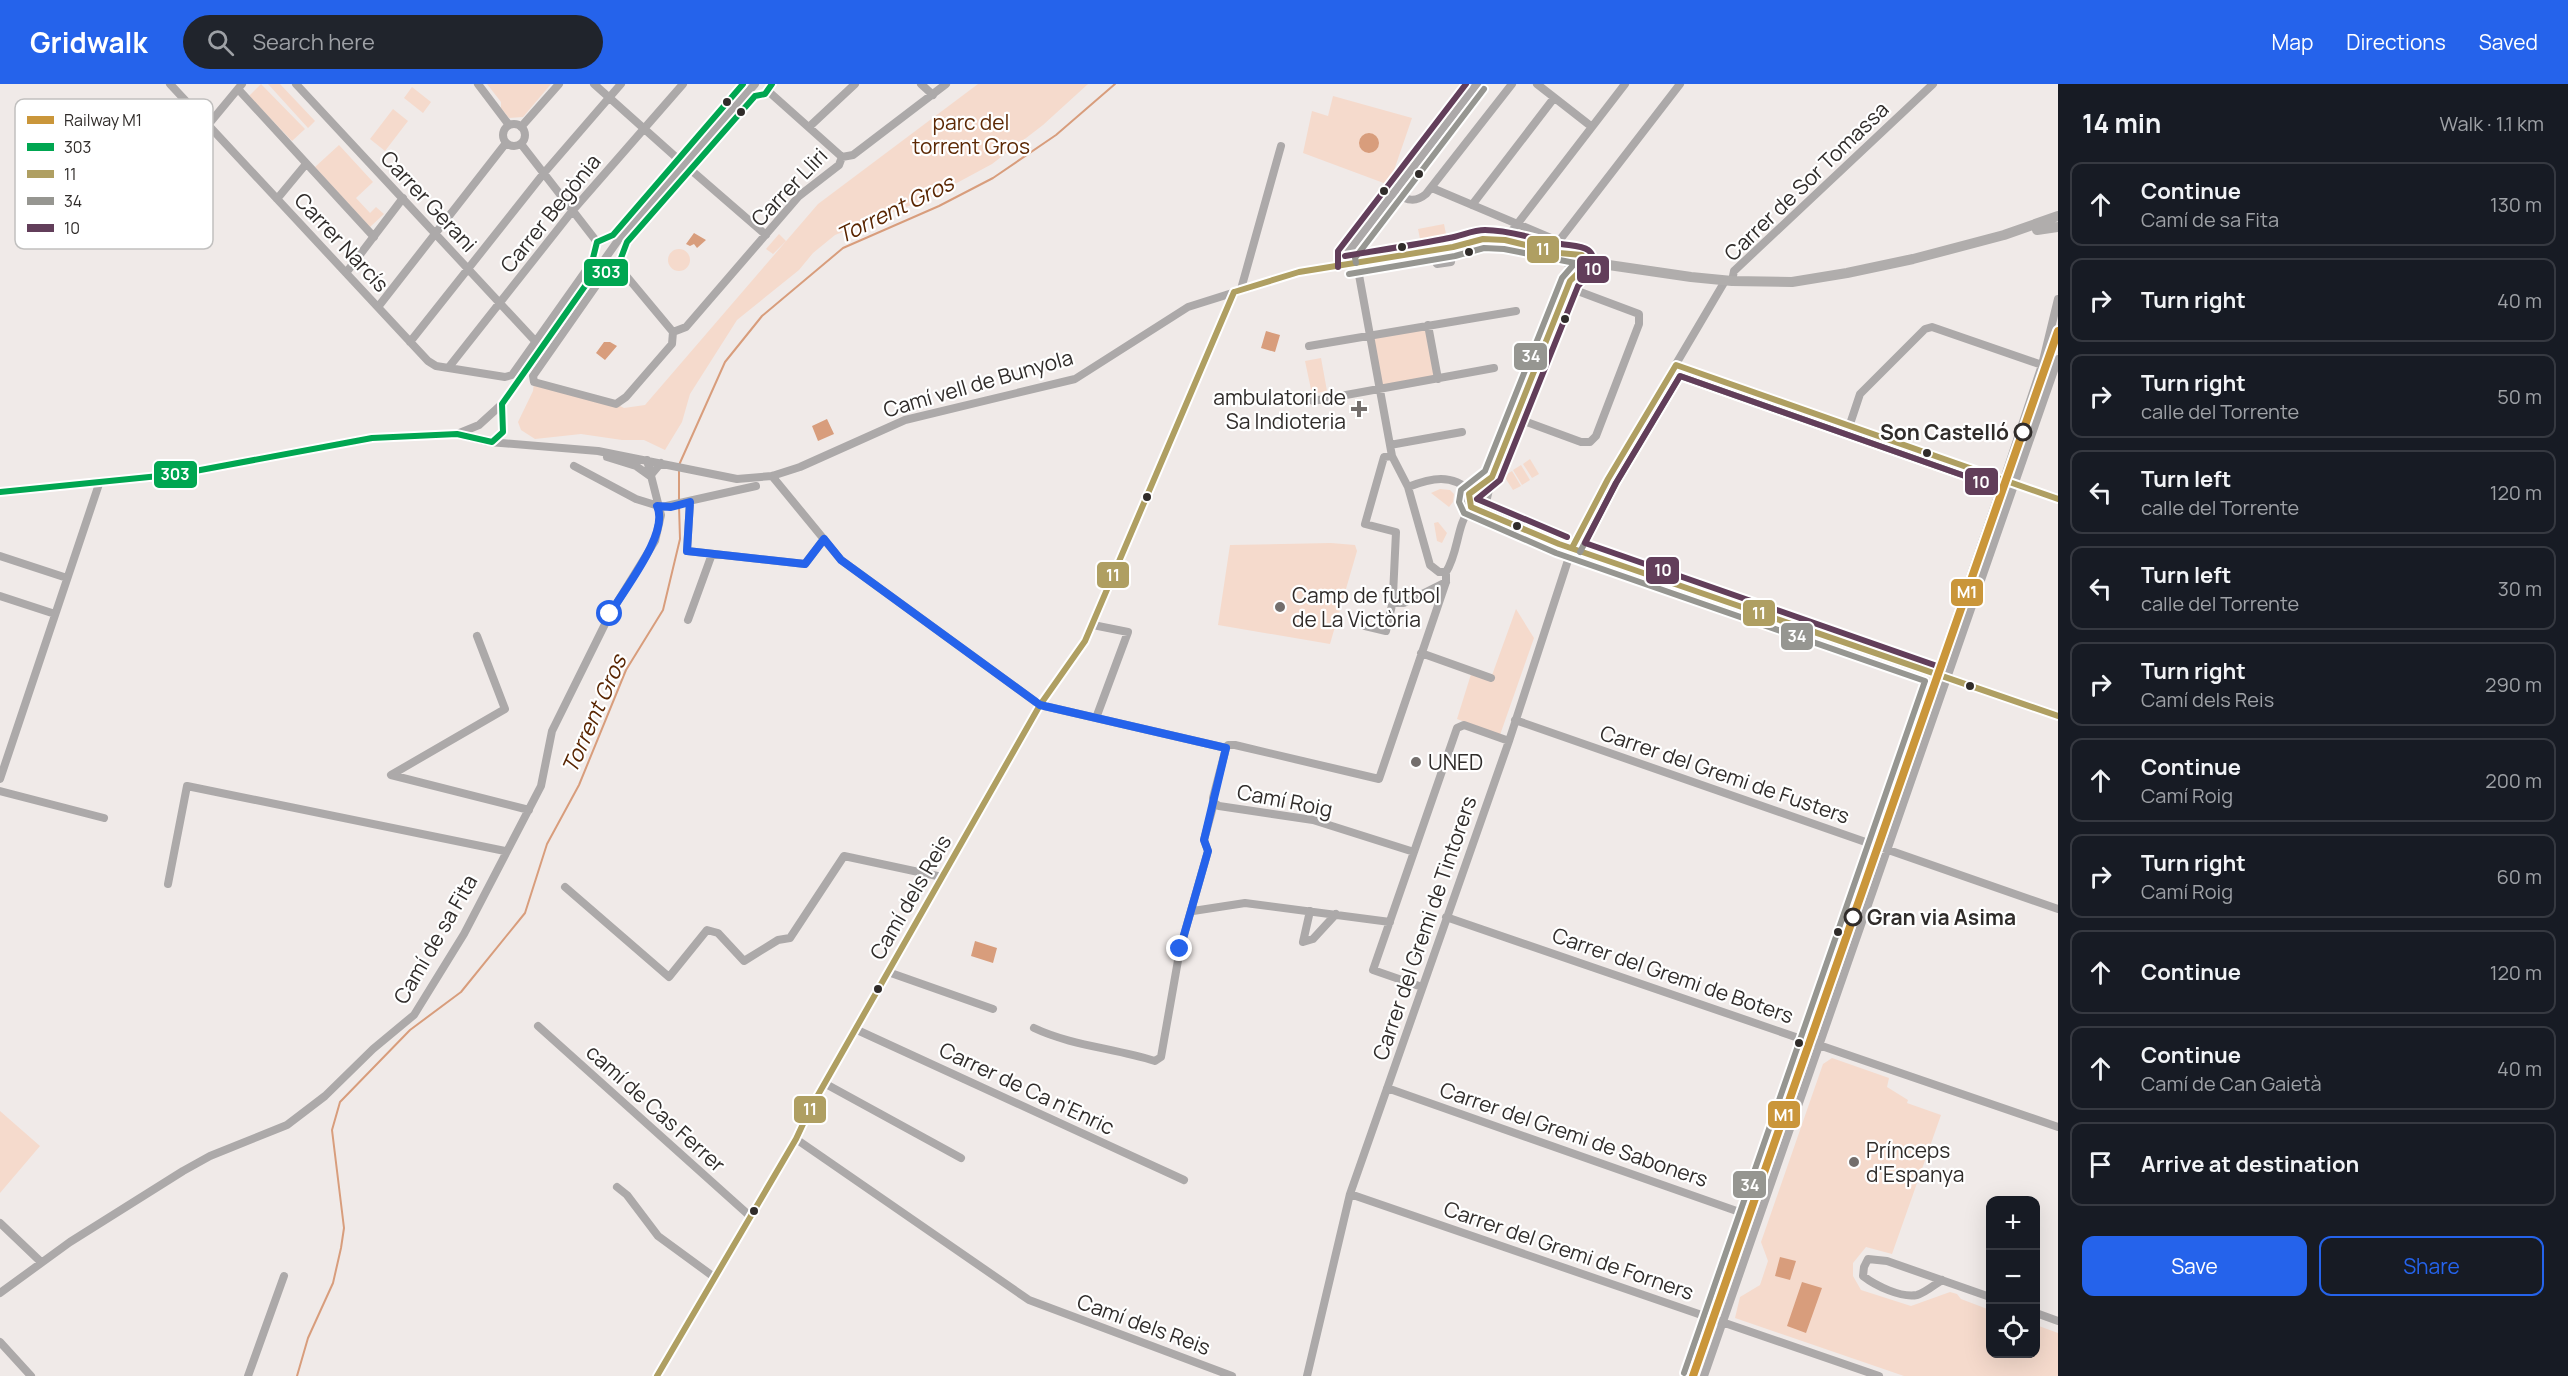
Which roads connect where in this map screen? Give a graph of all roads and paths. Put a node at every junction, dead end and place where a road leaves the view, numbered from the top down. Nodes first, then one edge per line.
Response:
1 (296, 84) edge
2 (478, 84) edge
3 (559, 84) edge
4 (594, 84) edge
5 (621, 84) edge
6 (683, 84) edge
7 (754, 84) edge
8 (855, 84) edge
9 (921, 84) edge
10 (946, 84) edge
11 (1477, 84) edge
12 (1512, 84) edge
13 (1536, 84) edge
14 (1625, 84) edge
15 (1680, 84) edge
16 (1933, 84) edge
17 (172, 85) edge
18 (240, 87) edge
19 (770, 88) edge
20 (747, 89) edge
21 (933, 95) junction
22 (609, 98) junction
23 (1554, 98) junction
24 (185, 99) edge
25 (213, 119) edge
26 (509, 125) junction
27 (521, 127) junction
28 (809, 127) junction
29 (1592, 127) junction
30 (644, 128) junction
31 (213, 130) edge
32 (506, 143) junction
33 (520, 144) junction
34 (1281, 146) dead end
35 (842, 157) junction
36 (678, 159) junction
37 (306, 164) junction
38 (691, 170) junction
39 (544, 173) junction
40 (1432, 188) junction
41 (1393, 193) junction
42 (403, 198) junction
43 (278, 199) junction
44 (1472, 205) junction
45 (573, 210) junction
46 (2058, 216) edge
47 (1516, 225) junction
48 (2058, 227) edge
49 (435, 233) junction
50 (2004, 235) junction
51 (766, 236) junction
52 (374, 237) junction
53 (616, 237) junction
54 (1504, 240) junction
55 (597, 242) junction
56 (1453, 247) junction
57 (1556, 248) junction
58 (624, 251) junction
59 (1428, 251) junction
60 (1580, 263) junction
61 (1357, 264) junction
62 (1347, 265) junction
63 (618, 266) junction
64 (598, 268) junction
65 (469, 270) junction
66 (346, 273) junction
67 (1729, 281) junction
68 (1569, 284) junction
69 (1237, 290) junction
70 (2058, 300) edge
71 (501, 303) junction
72 (378, 307) junction
73 (1516, 312) dead end
74 (1428, 325) junction
75 (673, 332) junction
76 (1370, 336) junction
77 (410, 342) junction
78 (536, 342) junction
79 (1309, 346) dead end
80 (2058, 359) edge
81 (1676, 365) junction
82 (2042, 365) junction
83 (449, 368) junction
84 (1494, 368) dead end
85 (1438, 379) junction
86 (1380, 390) junction
87 (1313, 401) dead end
88 (502, 404) junction
89 (1516, 417) junction
90 (488, 418) junction
91 (501, 422) junction
92 (1850, 424) junction
93 (479, 425) junction
94 (503, 432) junction
95 (1462, 432) dead end
96 (457, 434) junction
97 (488, 442) junction
98 (515, 443) junction
99 (1390, 445) junction
100 (598, 451) junction
101 (1392, 456) junction
102 (647, 460) junction
103 (661, 463) junction
104 (574, 466) dead end
105 (772, 476) junction
106 (650, 477) junction
107 (1492, 477) junction
108 (2004, 479) junction
109 (100, 481) junction
110 (2013, 483) junction
111 (756, 486) dead end
112 (1408, 488) junction
113 (1472, 491) junction
114 (0, 492) edge
115 (1487, 499) junction
116 (2058, 499) edge
117 (690, 502) junction
118 (657, 506) junction
119 (1475, 508) junction
120 (1493, 514) junction
121 (824, 539) junction
122 (1572, 548) junction
123 (712, 554) junction
124 (0, 556) edge
125 (1446, 577) junction
126 (67, 578) junction
127 (0, 596) edge
128 (1395, 603) junction
129 (55, 614) junction
130 (688, 620) dead end
131 (1093, 625) junction
132 (1365, 626) dead end
133 (477, 636) dead end
134 (1421, 653) junction
135 (1936, 675) junction
136 (1491, 678) dead end
137 (1946, 678) junction
138 (1040, 705) junction
139 (2058, 717) edge
140 (1096, 718) junction
141 (1515, 720) junction
142 (1509, 741) junction
143 (1226, 748) junction
144 (0, 779) edge
145 (0, 791) edge
146 (1214, 803) junction
147 (529, 810) junction
148 (104, 818) dead end
149 (1875, 846) junction
150 (1887, 850) junction
151 (505, 851) junction
152 (1414, 852) junction
153 (942, 877) junction
154 (168, 884) dead end
155 (565, 887) dead end
156 (2058, 909) edge
157 (1193, 911) junction
158 (1310, 911) junction
159 (1336, 915) junction
160 (1446, 917) junction
161 (1390, 922) junction
162 (888, 972) junction
163 (1422, 987) junction
164 (993, 1009) dead end
165 (538, 1026) dead end
166 (1034, 1028) dead end
167 (855, 1029) junction
168 (1808, 1041) junction
169 (1819, 1045) junction
170 (824, 1083) junction
171 (1387, 1088) junction
172 (2058, 1127) edge
173 (796, 1139) junction
174 (962, 1158) dead end
175 (1184, 1180) dead end
176 (617, 1187) dead end
177 (1350, 1194) junction
178 (1748, 1215) junction
179 (751, 1217) junction
180 (0, 1224) edge
181 (41, 1262) junction
182 (284, 1276) dead end
183 (714, 1277) junction
184 (1942, 1280) junction
185 (0, 1293) edge
186 (1986, 1296) edge
187 (2040, 1314) edge
188 (1713, 1318) junction
189 (2058, 1321) edge
190 (1723, 1322) junction
191 (0, 1342) edge
192 (31, 1376) edge
193 (248, 1376) edge
194 (657, 1376) edge
195 (1232, 1376) edge
196 (1307, 1376) edge
197 (1693, 1376) edge
198 (1704, 1376) edge
199 (1879, 1376) edge

1 - 42 street, Carrer Gerani
2 - 26 street
3 - 27 street
4 - 22 street
5 - 22 street
6 - 30 street, Carrer Begònia
7 - 20 street
8 - 28 street
9 - 21 street
10 - 21 street, Carrer Lliri
11 - 41 street
12 - 40 street
13 - 23 street
14 - 29 street
15 - 57 street
16 - 67 street, Carrer de Sor Tomassa
17 - 24 street, Carrer Narcís
18 - 25 street
18 - 37 street
19 - 20 street
19 - 28 street
20 - 36 street
20 - 38 street
20 - 53 street
21 - 35 street, Carrer Lliri
22 - 30 street
22 - 39 street
23 - 29 street
23 - 44 street
26 - 27 street
26 - 32 street
27 - 33 street
28 - 35 street
29 - 47 street
30 - 36 street
30 - 45 street, Carrer Begònia
31 - 43 street, Carrer Narcís
32 - 33 street
32 - 49 street
33 - 39 street
34 - 69 street, Camí dels Reis
35 - 51 street, Carrer Lliri
36 - 53 street
37 - 43 street
37 - 52 street
38 - 51 street
38 - 58 street
39 - 45 street
39 - 65 street
40 - 41 street
40 - 44 street
41 - 62 street
42 - 49 street, Carrer Gerani
42 - 52 street
43 - 66 street, Carrer Narcís
44 - 47 street
45 - 55 street
45 - 71 street, Carrer Begònia
46 - 50 main road
47 - 54 street
47 - 57 street
48 - 50 main road
49 - 65 street, Carrer Gerani
49 - 72 street
50 - 67 main road
51 - 75 street, Carrer Lliri
52 - 66 street
53 - 55 street
53 - 58 street
53 - 64 street
54 - 56 street, Camí vell de Bunyola
54 - 57 street, Camí vell de Bunyola
55 - 64 street
56 - 59 street, Camí vell de Bunyola
56 - 59 street
57 - 60 main road
58 - 63 street
59 - 61 street, Camí vell de Bunyola
60 - 67 main road
60 - 68 street
61 - 62 street, Camí vell de Bunyola
61 - 76 street
62 - 69 street, Camí vell de Bunyola
63 - 64 street
63 - 75 street
64 - 75 street
64 - 78 street
64 - 88 street
65 - 71 street, Carrer Gerani
65 - 77 street
66 - 72 street, Carrer Narcís
67 - 81 street, Carrer del Gremi de Tintorers
68 - 89 street
68 - 89 street
69 - 105 street, Camí vell de Bunyola
69 - 131 street, Camí dels Reis
70 - 82 street
71 - 78 street, Carrer Gerani
71 - 83 street, Carrer Begònia
72 - 77 street, Carrer Narcís
73 - 74 street
74 - 76 street
74 - 85 street
76 - 79 street
76 - 86 street
77 - 83 street, Carrer Narcís
78 - 83 street, Carrer Narcís
80 - 110 street
81 - 92 street
81 - 122 street, Carrer del Gremi de Tintorers
82 - 92 street
82 - 108 street
84 - 85 street
85 - 86 street
86 - 87 street
86 - 99 street
88 - 90 street
88 - 91 street
89 - 107 street
90 - 91 street
90 - 93 street
91 - 94 street
92 - 108 street
93 - 96 street, Camí vell de Bunyola
93 - 97 street
94 - 97 street
94 - 98 street
95 - 99 street
96 - 97 street, Camí vell de Bunyola
96 - 109 street, Camí vell de Bunyola
97 - 98 street, Camí vell de Bunyola
98 - 100 street, Camí vell de Bunyola
99 - 101 street
100 - 102 street, Camí vell de Bunyola
100 - 106 street
101 - 112 street
101 - 128 street
102 - 103 street, Camí vell de Bunyola
102 - 106 street, Camí de sa Fita
103 - 105 street, Camí vell de Bunyola
103 - 106 street
104 - 118 street
105 - 121 street
106 - 118 street, Camí de sa Fita
107 - 113 street
107 - 115 street
108 - 110 street
108 - 135 street
109 - 114 street, Camí vell de Bunyola
109 - 126 street
110 - 116 street
110 - 137 street
111 - 117 street
112 - 113 street
112 - 125 street
113 - 115 street
113 - 119 street
115 - 119 street
115 - 120 street
117 - 118 street
117 - 123 street
118 - 147 street, Camí de sa Fita
119 - 120 street
119 - 125 street
120 - 122 street
121 - 123 street
121 - 138 street
122 - 135 street
122 - 141 street, Carrer del Gremi de Tintorers
123 - 130 street
124 - 126 street
125 - 128 street
125 - 134 street
126 - 129 street
127 - 129 street
128 - 132 street
129 - 144 street
131 - 138 street, Camí dels Reis
131 - 140 street
133 - 147 street
134 - 136 street
134 - 143 street
135 - 137 street
135 - 149 street
137 - 139 street
137 - 150 street
138 - 140 street
138 - 153 street, Camí dels Reis
140 - 143 street
141 - 142 street, Carrer del Gremi de Tintorers
141 - 149 street, Carrer del Gremi de Fusters
142 - 152 street
142 - 160 street, Carrer del Gremi de Tintorers
143 - 146 street, Camí Roig
145 - 148 street
146 - 152 street, Camí Roig
146 - 157 street
147 - 151 street, Camí de sa Fita
149 - 150 street, Carrer del Gremi de Fusters
149 - 168 street
150 - 156 street, Carrer del Gremi de Fusters
150 - 169 street
151 - 154 street
151 - 181 street, Camí de sa Fita
152 - 161 street
153 - 155 street
153 - 162 street, Camí dels Reis
157 - 158 street
157 - 166 street
158 - 159 street
158 - 159 street
159 - 161 street
160 - 163 street, Carrer del Gremi de Tintorers
160 - 168 street, Carrer del Gremi de Boters
161 - 163 street
162 - 164 street
162 - 167 street, Camí dels Reis
163 - 171 street, Carrer del Gremi de Tintorers
165 - 179 street, camí de Cas Ferrer
167 - 170 street, Camí dels Reis
167 - 175 street, Carrer de Ca n'Enric
168 - 169 street, Carrer del Gremi de Boters
168 - 178 street
169 - 172 street, Carrer del Gremi de Boters
169 - 190 street
170 - 173 street, Camí dels Reis
170 - 174 street
171 - 177 street, Carrer del Gremi de Tintorers
171 - 178 street, Carrer del Gremi de Saboners
173 - 179 street
173 - 195 street, Camí dels Reis
176 - 183 street
177 - 188 street, Carrer del Gremi de Forners
177 - 196 street, Carrer del Gremi de Tintorers
178 - 188 street
179 - 183 street
180 - 181 street
181 - 185 street, Camí de sa Fita
182 - 193 street
183 - 194 street
184 - 184 street
184 - 186 street
187 - 189 street
188 - 190 street, Carrer del Gremi de Forners
188 - 197 street
190 - 198 street
190 - 199 street, Carrer del Gremi de Forners
191 - 192 street

